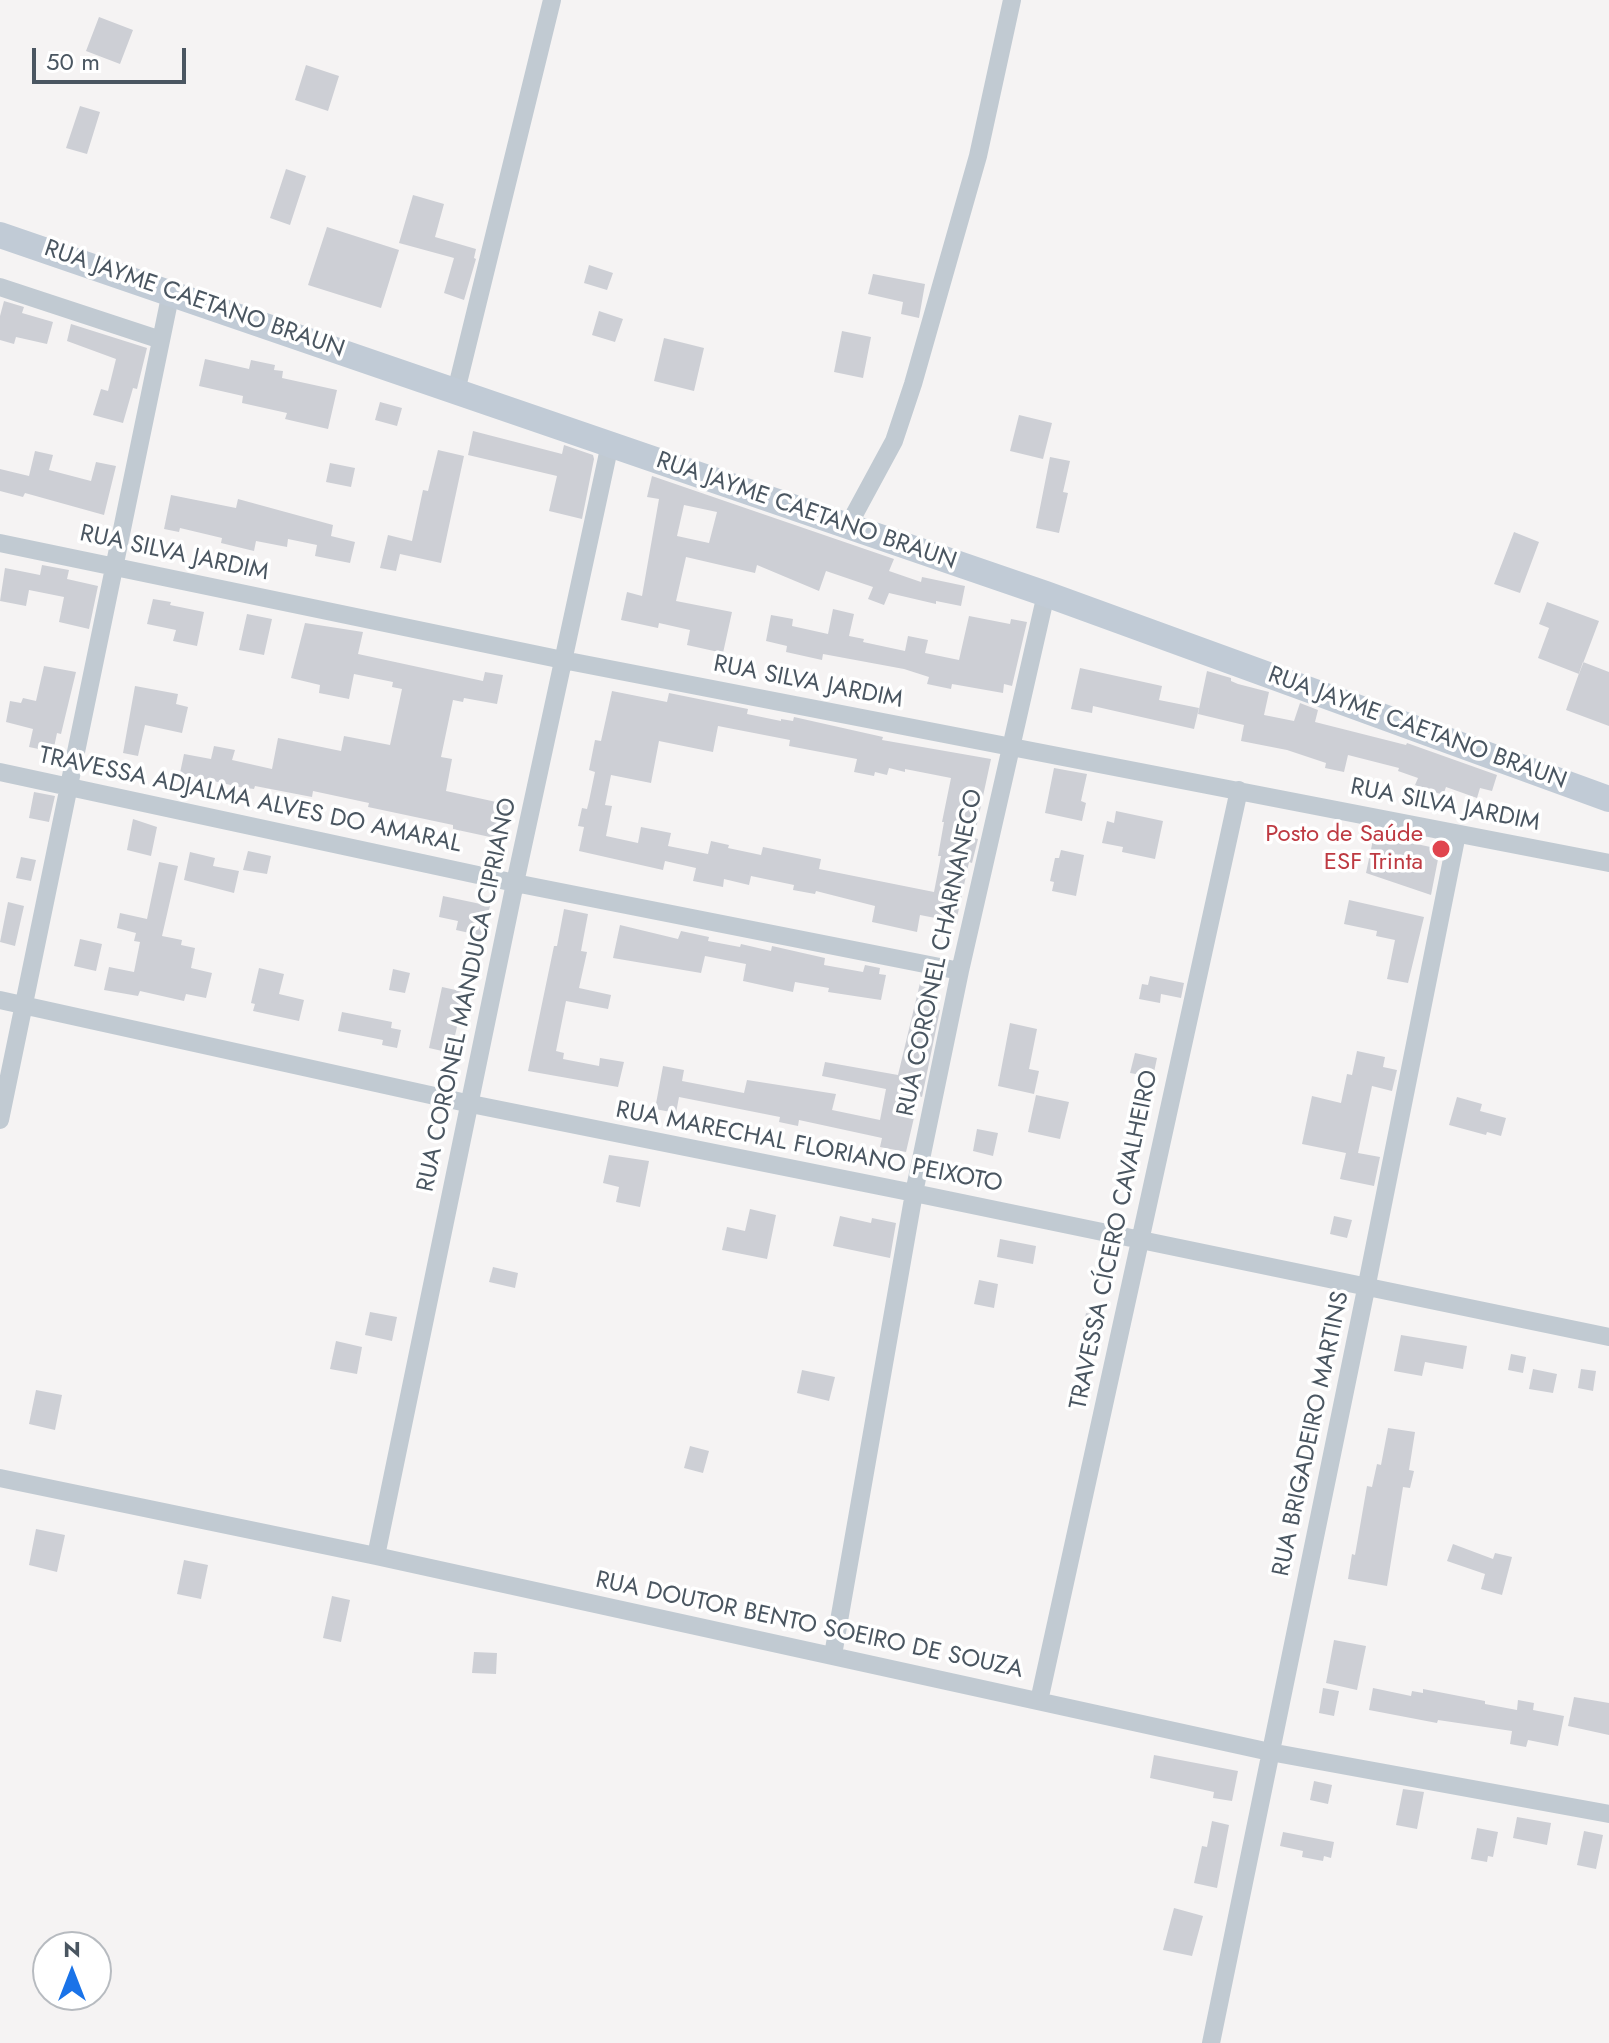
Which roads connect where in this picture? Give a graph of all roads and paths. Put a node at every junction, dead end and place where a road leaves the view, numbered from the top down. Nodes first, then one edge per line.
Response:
1 (552, 0) edge
2 (1012, 0) edge
3 (0, 235) edge
4 (0, 287) edge
5 (171, 292) junction
6 (161, 340) junction
7 (456, 391) junction
8 (610, 444) junction
9 (848, 526) junction
10 (0, 543) edge
11 (114, 566) junction
12 (1046, 594) junction
13 (563, 660) junction
14 (1010, 748) junction
15 (0, 772) edge
16 (67, 786) junction
17 (1239, 790) junction
18 (1609, 799) edge
19 (1457, 834) junction
20 (1609, 863) edge
21 (515, 883) junction
22 (960, 971) junction
23 (0, 1000) edge
24 (24, 1004) junction
25 (471, 1104) junction
26 (0, 1120) edge
27 (914, 1193) junction
28 (1139, 1241) junction
29 (1366, 1289) junction
30 (1609, 1337) edge
31 (0, 1478) edge
32 (376, 1556) junction
33 (833, 1655) junction
34 (1039, 1701) junction
35 (1270, 1752) junction
36 (1609, 1814) edge
37 (1211, 2043) edge

1 - 7 street
2 - 9 street
3 - 5 street, RUA JAYME CAETANO BRAUN
4 - 6 street
5 - 6 street
5 - 7 street, RUA JAYME CAETANO BRAUN
6 - 11 street
7 - 8 street, RUA JAYME CAETANO BRAUN
8 - 9 street, RUA JAYME CAETANO BRAUN
8 - 13 street, RUA CORONEL MANDUCA CIPRIANO
9 - 12 street, RUA JAYME CAETANO BRAUN
10 - 11 street, RUA SILVA JARDIM
11 - 13 street, RUA SILVA JARDIM
11 - 16 street
12 - 14 street, RUA CORONEL CHARNANECO
12 - 18 street, RUA JAYME CAETANO BRAUN
13 - 14 street, RUA SILVA JARDIM
13 - 21 street, RUA CORONEL MANDUCA CIPRIANO
14 - 17 street, RUA SILVA JARDIM
14 - 22 street, RUA CORONEL CHARNANECO
15 - 16 street, TRAVESSA ADJALMA ALVES DO AMARAL
16 - 21 street, TRAVESSA ADJALMA ALVES DO AMARAL
16 - 24 street
17 - 19 street, RUA SILVA JARDIM
17 - 28 street, TRAVESSA CÍCERO CAVALHEIRO
19 - 20 street, RUA SILVA JARDIM
19 - 29 street, RUA BRIGADEIRO MARTINS
21 - 22 street, TRAVESSA ADJALMA ALVES DO AMARAL
21 - 25 street, RUA CORONEL MANDUCA CIPRIANO
22 - 27 street, RUA CORONEL CHARNANECO
23 - 24 street, RUA MARECHAL FLORIANO PEIXOTO
24 - 25 street, RUA MARECHAL FLORIANO PEIXOTO
24 - 26 street
25 - 27 street, RUA MARECHAL FLORIANO PEIXOTO
25 - 32 street, RUA CORONEL MANDUCA CIPRIANO
27 - 28 street, RUA MARECHAL FLORIANO PEIXOTO
27 - 33 street, RUA CORONEL CHARNANECO
28 - 29 street, RUA MARECHAL FLORIANO PEIXOTO
28 - 34 street, TRAVESSA CÍCERO CAVALHEIRO
29 - 30 street, RUA MARECHAL FLORIANO PEIXOTO
29 - 35 street, RUA BRIGADEIRO MARTINS
31 - 32 street, RUA DOUTOR BENTO SOEIRO DE SOUZA
32 - 33 street, RUA DOUTOR BENTO SOEIRO DE SOUZA
33 - 34 street, RUA DOUTOR BENTO SOEIRO DE SOUZA
34 - 35 street, RUA DOUTOR BENTO SOEIRO DE SOUZA
35 - 36 street, RUA DOUTOR BENTO SOEIRO DE SOUZA
35 - 37 street, RUA BRIGADEIRO MARTINS

